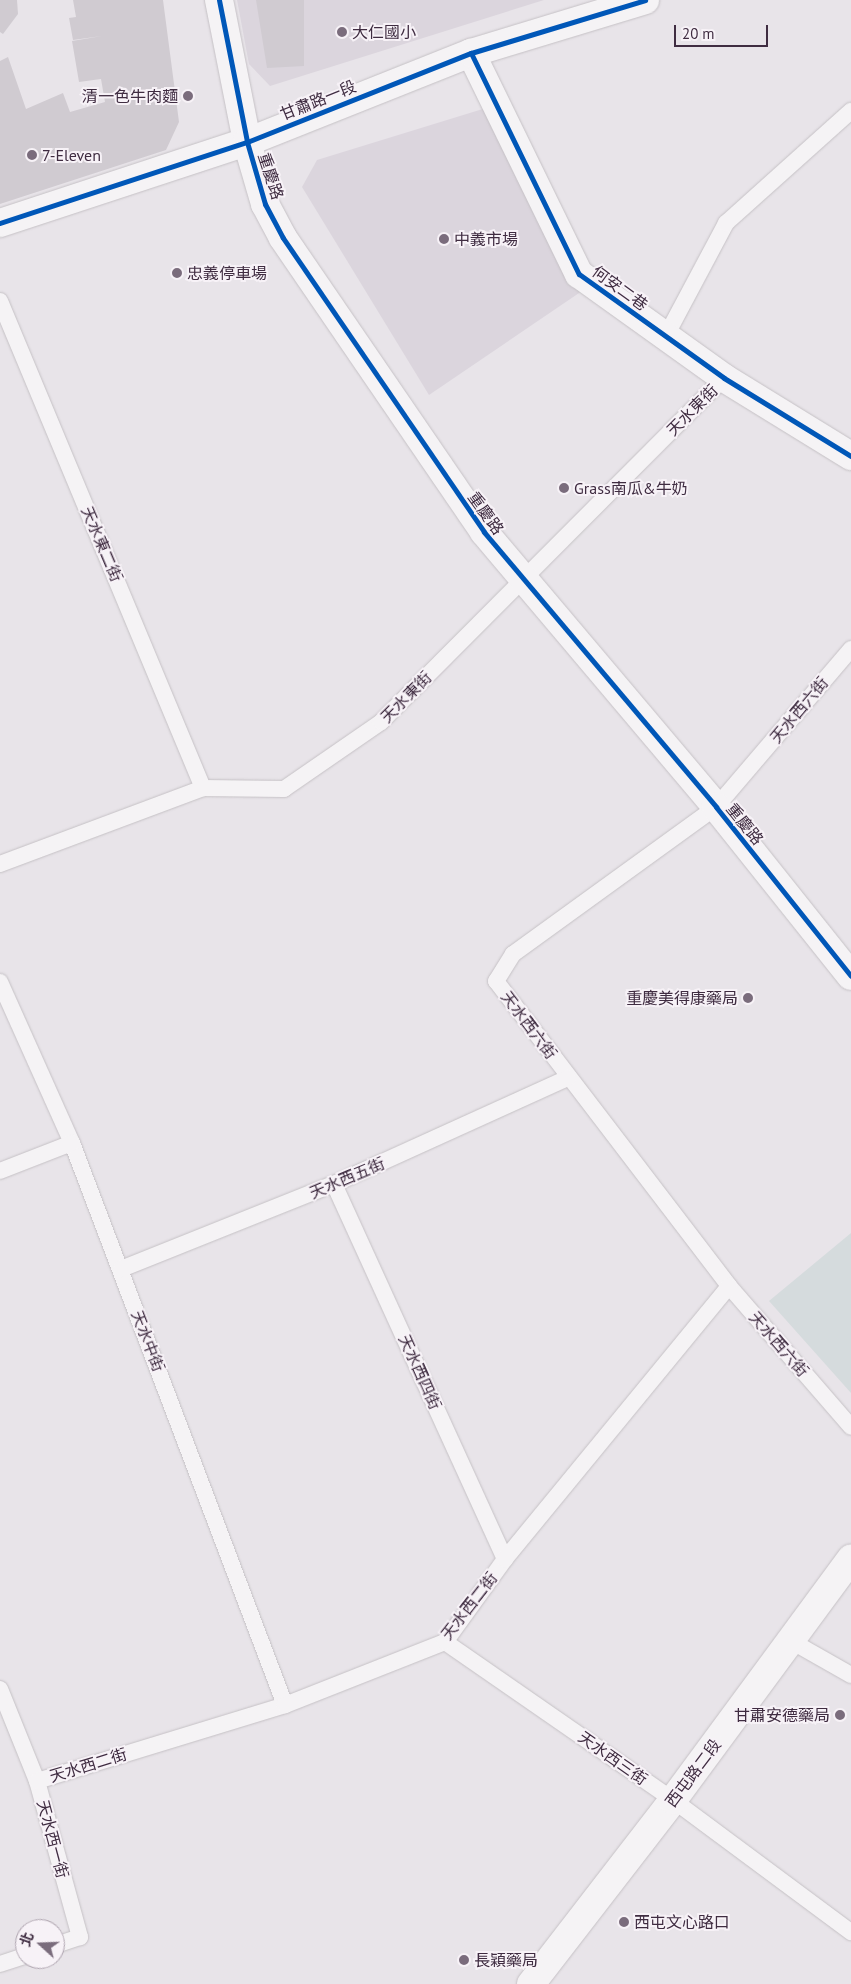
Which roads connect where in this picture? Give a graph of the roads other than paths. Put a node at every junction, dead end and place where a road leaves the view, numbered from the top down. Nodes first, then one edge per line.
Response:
1 (219, 0) edge
2 (645, 0) edge
3 (472, 53) junction
4 (851, 111) edge
5 (247, 142) junction
6 (0, 223) edge
7 (0, 301) edge
8 (666, 336) junction
9 (724, 378) junction
10 (851, 456) edge
11 (521, 580) junction
12 (851, 649) edge
13 (203, 788) junction
14 (716, 808) junction
15 (0, 864) edge
16 (851, 976) edge
17 (0, 982) edge
18 (568, 1078) junction
19 (72, 1143) junction
20 (0, 1171) edge
21 (334, 1184) junction
22 (121, 1269) junction
23 (729, 1286) junction
24 (851, 1427) edge
25 (505, 1559) junction
26 (851, 1559) edge
27 (792, 1641) junction
28 (445, 1642) junction
29 (851, 1675) edge
30 (0, 1689) edge
31 (285, 1705) junction
32 (37, 1781) junction
33 (673, 1800) junction
34 (851, 1932) edge
35 (65, 1941) edge
36 (15, 1959) edge
37 (0, 1964) edge
38 (531, 1984) edge

1 - 5 street, 重慶路
2 - 3 street, 甘肅路一段
3 - 5 street, 甘肅路一段
3 - 8 street, 何安二巷
4 - 8 lane
5 - 6 street, 甘肅路一段
5 - 11 street, 重慶路
7 - 13 lane, 天水東二街
8 - 9 street, 何安二巷
9 - 10 street, 何安二巷
9 - 11 lane, 天水東街
11 - 13 lane, 天水東街
11 - 14 street, 重慶路
12 - 14 lane, 天水西六街
13 - 15 lane, 天水東街
14 - 16 street, 重慶路
14 - 18 lane, 天水西六街
17 - 19 lane, 天水中街
18 - 21 lane, 天水西五街
18 - 23 lane, 天水西六街
19 - 20 lane
19 - 22 lane, 天水中街
21 - 22 lane, 天水西五街
21 - 25 lane, 天水西四街
22 - 31 lane, 天水中街
23 - 24 lane, 天水西六街
23 - 25 lane, 天水西二街
25 - 28 lane, 天水西二街
26 - 27 street, 西屯路二段
27 - 29 lane
27 - 33 street, 西屯路二段
28 - 31 lane, 天水西二街
28 - 33 lane, 天水西三街
30 - 32 lane, 天水西一街
31 - 32 lane, 天水西二街
32 - 35 lane, 天水西一街
33 - 34 lane, 天水西三街
33 - 38 street, 西屯路二段
36 - 37 lane

